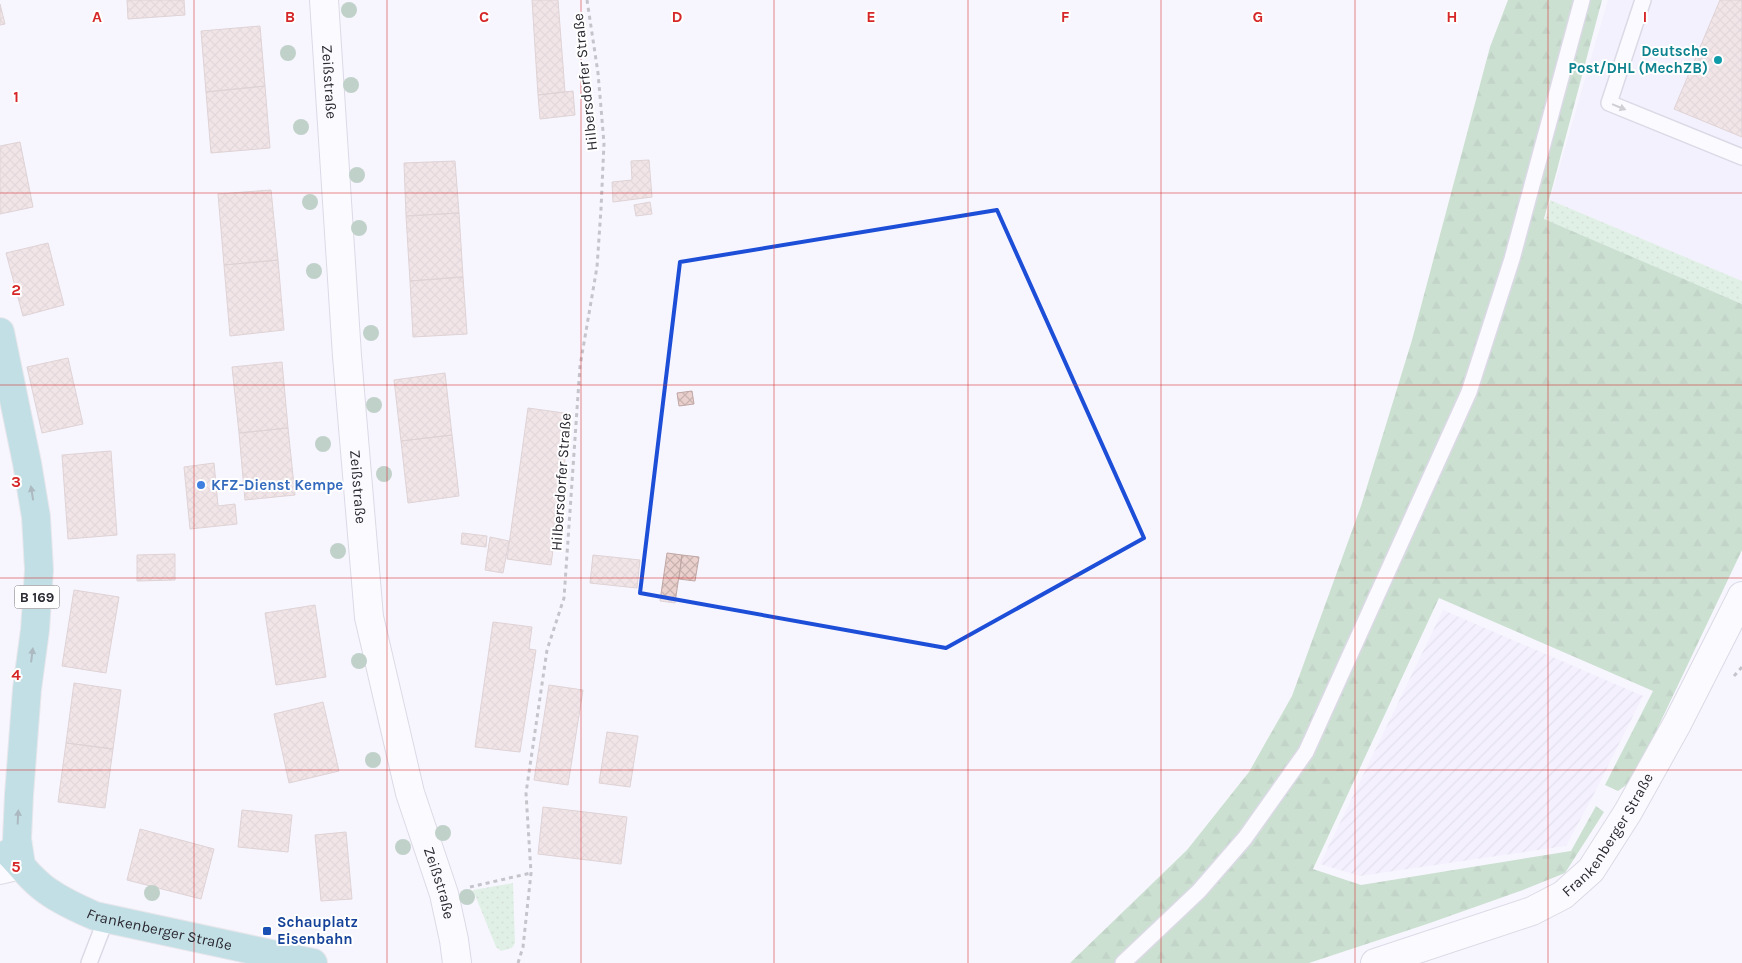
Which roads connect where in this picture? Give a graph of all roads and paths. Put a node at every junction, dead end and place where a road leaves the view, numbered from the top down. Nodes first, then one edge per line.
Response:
1 (324, 0) edge
2 (587, 0) edge
3 (1582, 0) edge
4 (1643, 0) edge
5 (1742, 157) edge
6 (0, 332) edge
7 (1742, 596) edge
8 (0, 845) edge
9 (10, 867) edge
10 (531, 873) junction
11 (444, 894) junction
12 (106, 918) junction
13 (272, 958) edge
14 (89, 963) edge
15 (313, 963) edge
16 (457, 963) edge
17 (518, 963) edge
18 (1123, 963) edge
19 (1375, 963) edge

1 - 11 street, Zeißstraße
2 - 10 path, Hilbersdorfer Straße
3 - 18 lane
4 -> 5 lane
9 -> 6 main road, B 169
7 - 19 street, Frankenberger Straße
8 - 9 main road, Frankenberger Straße
9 - 12 main road, Frankenberger Straße
10 - 11 path
10 - 17 path, Hilbersdorfer Straße
11 - 16 street, Zeißstraße
12 - 13 main road, Frankenberger Straße
12 - 14 lane
13 - 15 main road, Frankenberger Straße

